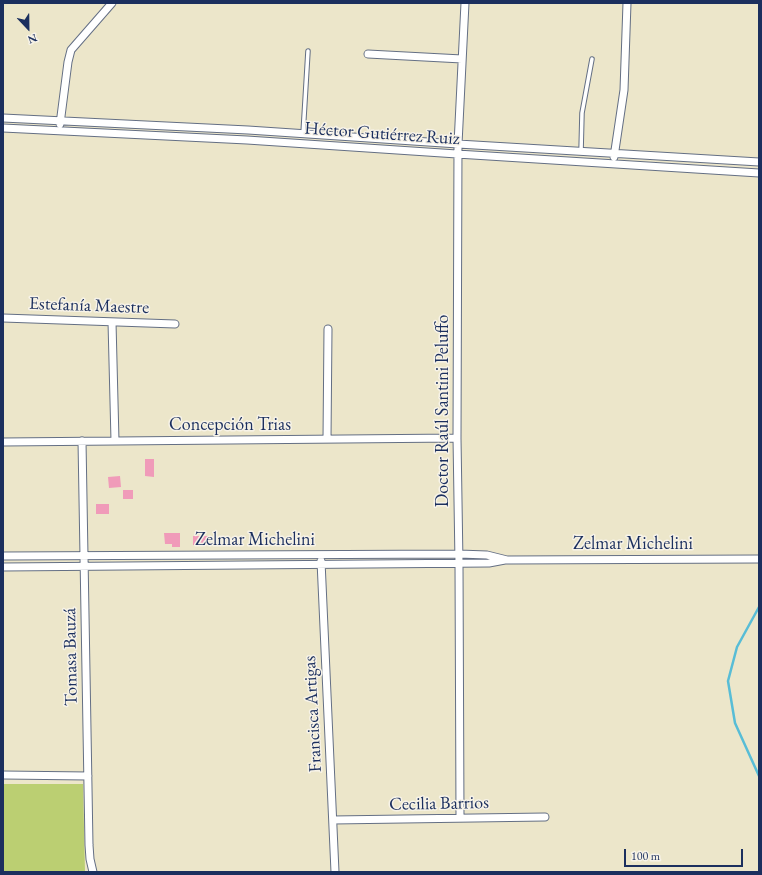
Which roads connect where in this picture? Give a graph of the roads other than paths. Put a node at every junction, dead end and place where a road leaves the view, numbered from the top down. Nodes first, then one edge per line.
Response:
1 (112, 3) edge
2 (465, 3) edge
3 (627, 3) edge
4 (308, 51) dead end
5 (368, 54) dead end
6 (462, 59) junction
7 (592, 59) dead end
8 (3, 118) edge
9 (60, 121) junction
10 (3, 128) edge
11 (59, 131) junction
12 (303, 134) junction
13 (458, 144) junction
14 (581, 152) junction
15 (614, 154) junction
16 (759, 162) edge
17 (614, 164) junction
18 (759, 173) edge
19 (3, 318) edge
20 (112, 322) junction
21 (175, 324) dead end
22 (328, 329) dead end
23 (457, 438) junction
24 (327, 439) junction
25 (82, 441) junction
26 (115, 441) junction
27 (3, 442) edge
28 (459, 554) junction
29 (321, 555) junction
30 (3, 556) edge
31 (84, 556) junction
32 (759, 559) edge
33 (507, 560) junction
34 (459, 563) junction
35 (321, 564) junction
36 (84, 566) junction
37 (3, 567) edge
38 (3, 774) edge
39 (88, 776) junction
40 (545, 817) dead end
41 (460, 818) junction
42 (333, 820) junction
43 (93, 872) edge
44 (335, 872) edge

1 - 9 street
2 - 6 street, Doctor Raúl Santini Peluffo
3 - 15 street
4 - 12 lane
5 - 6 street
6 - 13 street, Doctor Raúl Santini Peluffo
7 - 14 lane
8 - 9 street, Héctor Gutiérrez Ruiz
9 - 11 street
9 - 12 street, Héctor Gutiérrez Ruiz
10 - 11 street, Héctor Gutiérrez Ruiz
11 - 17 street, Héctor Gutiérrez Ruiz
12 - 13 street, Héctor Gutiérrez Ruiz
13 - 14 street, Héctor Gutiérrez Ruiz
13 - 23 street, Doctor Raúl Santini Peluffo
14 - 15 street, Héctor Gutiérrez Ruiz
15 - 16 street, Héctor Gutiérrez Ruiz
15 - 17 street
17 - 18 street, Héctor Gutiérrez Ruiz
19 - 20 street, Estefanía Maestre
20 - 21 street, Estefanía Maestre
20 - 26 street
22 - 24 street
23 - 24 street, Concepción Trias
23 - 28 street, Doctor Raúl Santini Peluffo
24 - 26 street, Concepción Trias
25 - 26 street, Concepción Trias
25 - 27 street, Concepción Trias
25 - 31 street, Tomasa Bauzá
28 - 29 street, Zelmar Michelini
28 - 33 street, Zelmar Michelini
28 - 34 street, Doctor Raúl Santini Peluffo
29 - 31 street, Zelmar Michelini
29 - 35 street, Francisca Artigas
30 - 31 street, Zelmar Michelini
31 - 36 street, Tomasa Bauzá
32 - 33 street, Zelmar Michelini
33 - 34 street, Zelmar Michelini
34 - 35 street, Zelmar Michelini
34 - 41 street, Doctor Raúl Santini Peluffo
35 - 36 street, Zelmar Michelini
35 - 42 street, Francisca Artigas
36 - 37 street, Zelmar Michelini
36 - 39 street, Tomasa Bauzá
38 - 39 street
39 - 43 street, Tomasa Bauzá
40 - 41 street, Cecilia Barrios
41 - 42 street, Cecilia Barrios
42 - 44 street, Francisca Artigas

